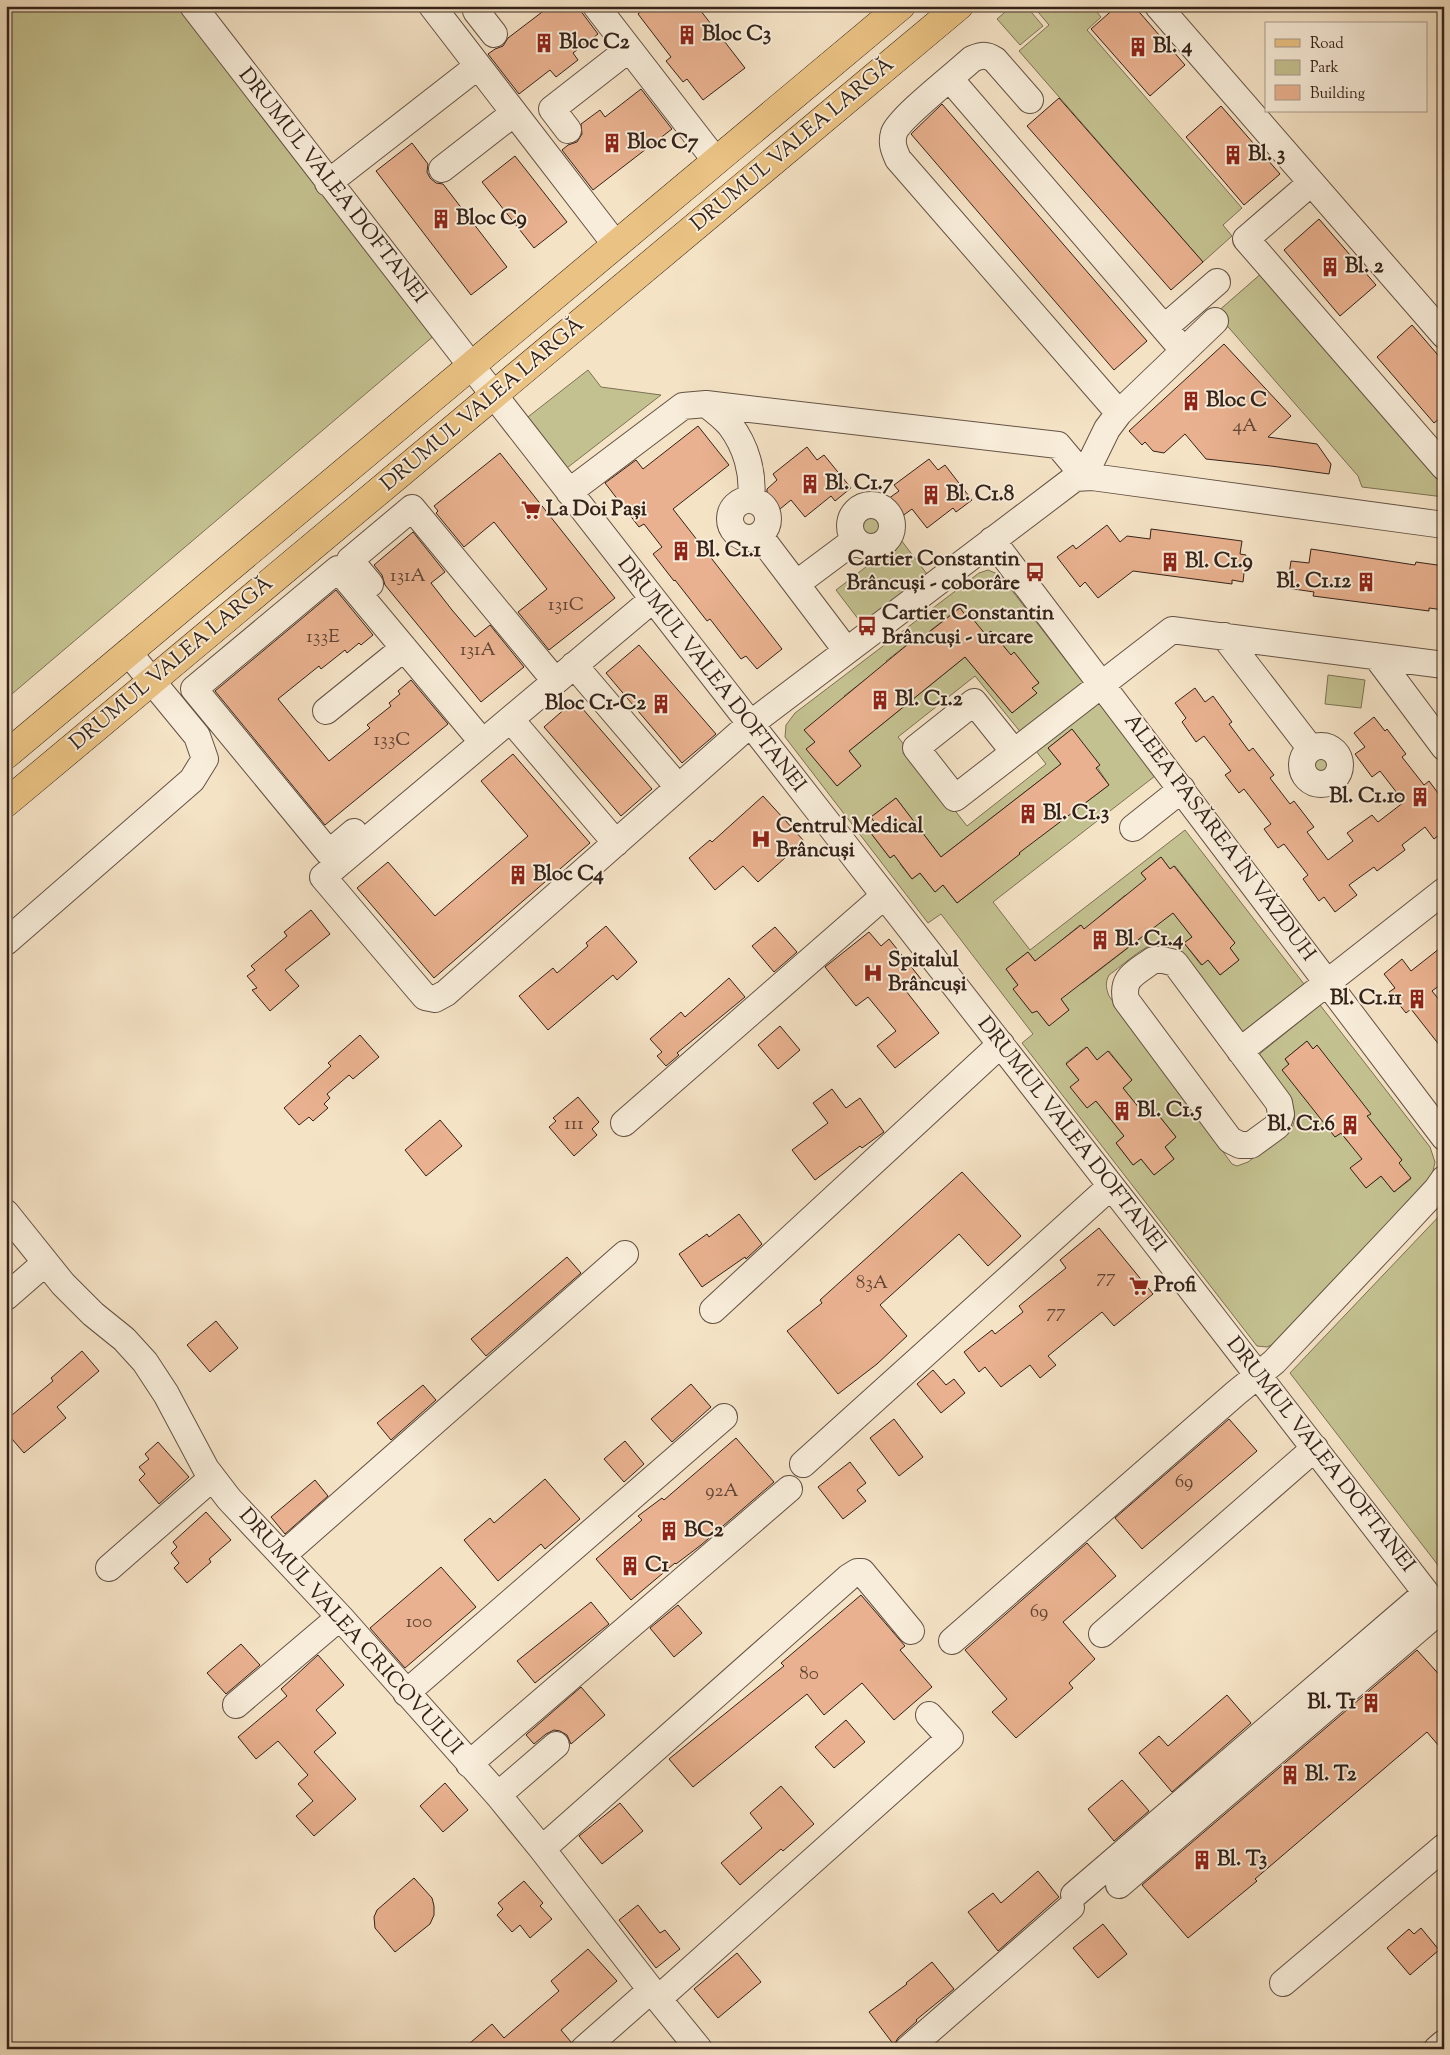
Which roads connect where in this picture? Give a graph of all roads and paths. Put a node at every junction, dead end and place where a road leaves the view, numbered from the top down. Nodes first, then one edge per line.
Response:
1 (193, 6) edge
2 (432, 6) edge
3 (483, 6) edge
4 (596, 6) edge
5 (901, 6) edge
6 (959, 6) edge
7 (1158, 6) edge
8 (494, 34) dead end
9 (629, 49) junction
10 (478, 66) junction
11 (950, 79) junction
12 (1030, 100) dead end
13 (514, 113) junction
14 (568, 130) dead end
15 (716, 161) junction
16 (442, 169) dead end
17 (328, 183) junction
18 (1311, 183) junction
19 (616, 245) junction
20 (1218, 282) dead end
21 (1215, 321) dead end
22 (1164, 328) junction
23 (1444, 335) edge
24 (1184, 351) junction
25 (471, 366) junction
26 (494, 396) junction
27 (706, 404) junction
28 (1119, 413) junction
29 (1444, 468) edge
30 (1084, 476) junction
31 (569, 492) junction
32 (1444, 525) edge
33 (855, 540) dead end
34 (992, 540) junction
35 (796, 584) junction
36 (648, 595) junction
37 (1224, 636) junction
38 (404, 648) junction
39 (846, 650) junction
40 (128, 652) junction
41 (1376, 656) junction
42 (574, 665) junction
43 (1444, 665) edge
44 (547, 671) junction
45 (152, 681) junction
46 (1102, 684) junction
47 (326, 711) dead end
48 (511, 720) junction
49 (749, 725) junction
50 (479, 727) junction
51 (1444, 747) edge
52 (1311, 749) dead end
53 (1014, 752) dead end
54 (6, 755) edge
55 (678, 787) junction
56 (1182, 789) junction
57 (6, 803) edge
58 (1133, 828) dead end
59 (616, 843) junction
60 (1444, 891) edge
61 (884, 896) junction
62 (6, 942) edge
63 (1328, 982) junction
64 (1001, 1044) junction
65 (1240, 1050) junction
66 (624, 1122) dead end
67 (1444, 1137) edge
68 (1444, 1179) edge
69 (1111, 1186) junction
70 (6, 1213) edge
71 (625, 1254) dead end
72 (45, 1263) junction
73 (6, 1297) edge
74 (713, 1310) dead end
75 (1258, 1375) junction
76 (724, 1417) dead end
77 (1315, 1448) junction
78 (803, 1464) dead end
79 (212, 1478) junction
80 (789, 1489) dead end
81 (283, 1555) junction
82 (109, 1568) dead end
83 (1438, 1607) edge
84 (340, 1617) junction
85 (911, 1631) dead end
86 (1102, 1634) dead end
87 (952, 1641) dead end
88 (406, 1692) junction
89 (236, 1705) dead end
90 (929, 1715) dead end
91 (556, 1745) dead end
92 (469, 1764) junction
93 (498, 1795) junction
94 (1444, 1848) edge
95 (542, 1849) junction
96 (1119, 1885) dead end
97 (1283, 1983) dead end
98 (654, 1995) junction
99 (1444, 2043) edge
100 (584, 2049) edge
101 (699, 2049) edge
102 (908, 2049) edge
103 (1438, 2049) edge

1 - 17 street, DRUMUL VALEA DOFTANEI
2 - 10 street
3 - 8 street
4 - 9 street
5 - 15 main road, DRUMUL VALEA LARGĂ
6 - 26 main road, DRUMUL VALEA LARGĂ
7 - 18 street
9 - 14 street
9 - 15 street
10 - 13 street
10 - 17 street
11 - 12 street
11 - 22 street
11 - 28 street
13 - 16 street
13 - 19 street
15 - 19 main road, DRUMUL VALEA LARGĂ
17 - 25 street, DRUMUL VALEA DOFTANEI
18 - 23 street
18 - 29 street
19 - 25 main road, DRUMUL VALEA LARGĂ
20 - 22 street
21 - 24 street
22 - 24 street
24 - 28 street
25 - 26 street, DRUMUL VALEA DOFTANEI
25 - 40 main road, DRUMUL VALEA LARGĂ
26 - 31 street, DRUMUL VALEA DOFTANEI
26 - 45 main road, DRUMUL VALEA LARGĂ
27 - 30 street
27 - 31 street
27 - 35 street
28 - 30 street
30 - 32 street
30 - 34 street
31 - 36 street, DRUMUL VALEA DOFTANEI
33 - 35 street
34 - 39 street
34 - 46 street, ALEEA PASĂREA ÎN VĂZDUH
35 - 39 street
36 - 42 street
36 - 44 street
36 - 49 street, DRUMUL VALEA DOFTANEI
37 - 41 street
37 - 46 street
37 - 52 street
38 - 47 street
38 - 50 street
38 - 50 street
39 - 49 street
40 - 45 street
40 - 54 main road, DRUMUL VALEA LARGĂ
41 - 43 street
41 - 51 street
42 - 48 street
42 - 55 street
44 - 50 street
44 - 50 street
45 - 57 main road, DRUMUL VALEA LARGĂ
45 - 62 street
46 - 53 street
46 - 56 street, ALEEA PASĂREA ÎN VĂZDUH
48 - 59 street
48 - 59 street
49 - 55 street
49 - 61 street, DRUMUL VALEA DOFTANEI
55 - 59 street
56 - 58 street
56 - 63 street, ALEEA PASĂREA ÎN VĂZDUH
60 - 63 street
61 - 64 street, DRUMUL VALEA DOFTANEI
61 - 66 street
63 - 65 street
63 - 67 street, ALEEA PASĂREA ÎN VĂZDUH
64 - 69 street, DRUMUL VALEA DOFTANEI
64 - 74 street
65 - 65 street
68 - 75 street
69 - 75 street, DRUMUL VALEA DOFTANEI
69 - 78 street
70 - 72 street, DRUMUL VALEA CRICOVULUI
71 - 81 street
72 - 73 street
72 - 79 street, DRUMUL VALEA CRICOVULUI
75 - 77 street, DRUMUL VALEA DOFTANEI
75 - 87 street
76 - 88 street
77 - 83 street, DRUMUL VALEA DOFTANEI
77 - 86 street
79 - 81 street, DRUMUL VALEA CRICOVULUI
79 - 82 street
80 - 92 street
81 - 84 street, DRUMUL VALEA CRICOVULUI
83 - 96 street
83 - 102 street
84 - 88 street, DRUMUL VALEA CRICOVULUI
84 - 89 street
85 - 95 street
88 - 92 street, DRUMUL VALEA CRICOVULUI
90 - 98 street
91 - 93 street
92 - 93 street, DRUMUL VALEA CRICOVULUI
93 - 95 street, DRUMUL VALEA CRICOVULUI
94 - 97 street
95 - 98 street, DRUMUL VALEA CRICOVULUI
98 - 100 street
98 - 101 street, DRUMUL VALEA CRICOVULUI
99 - 103 street

